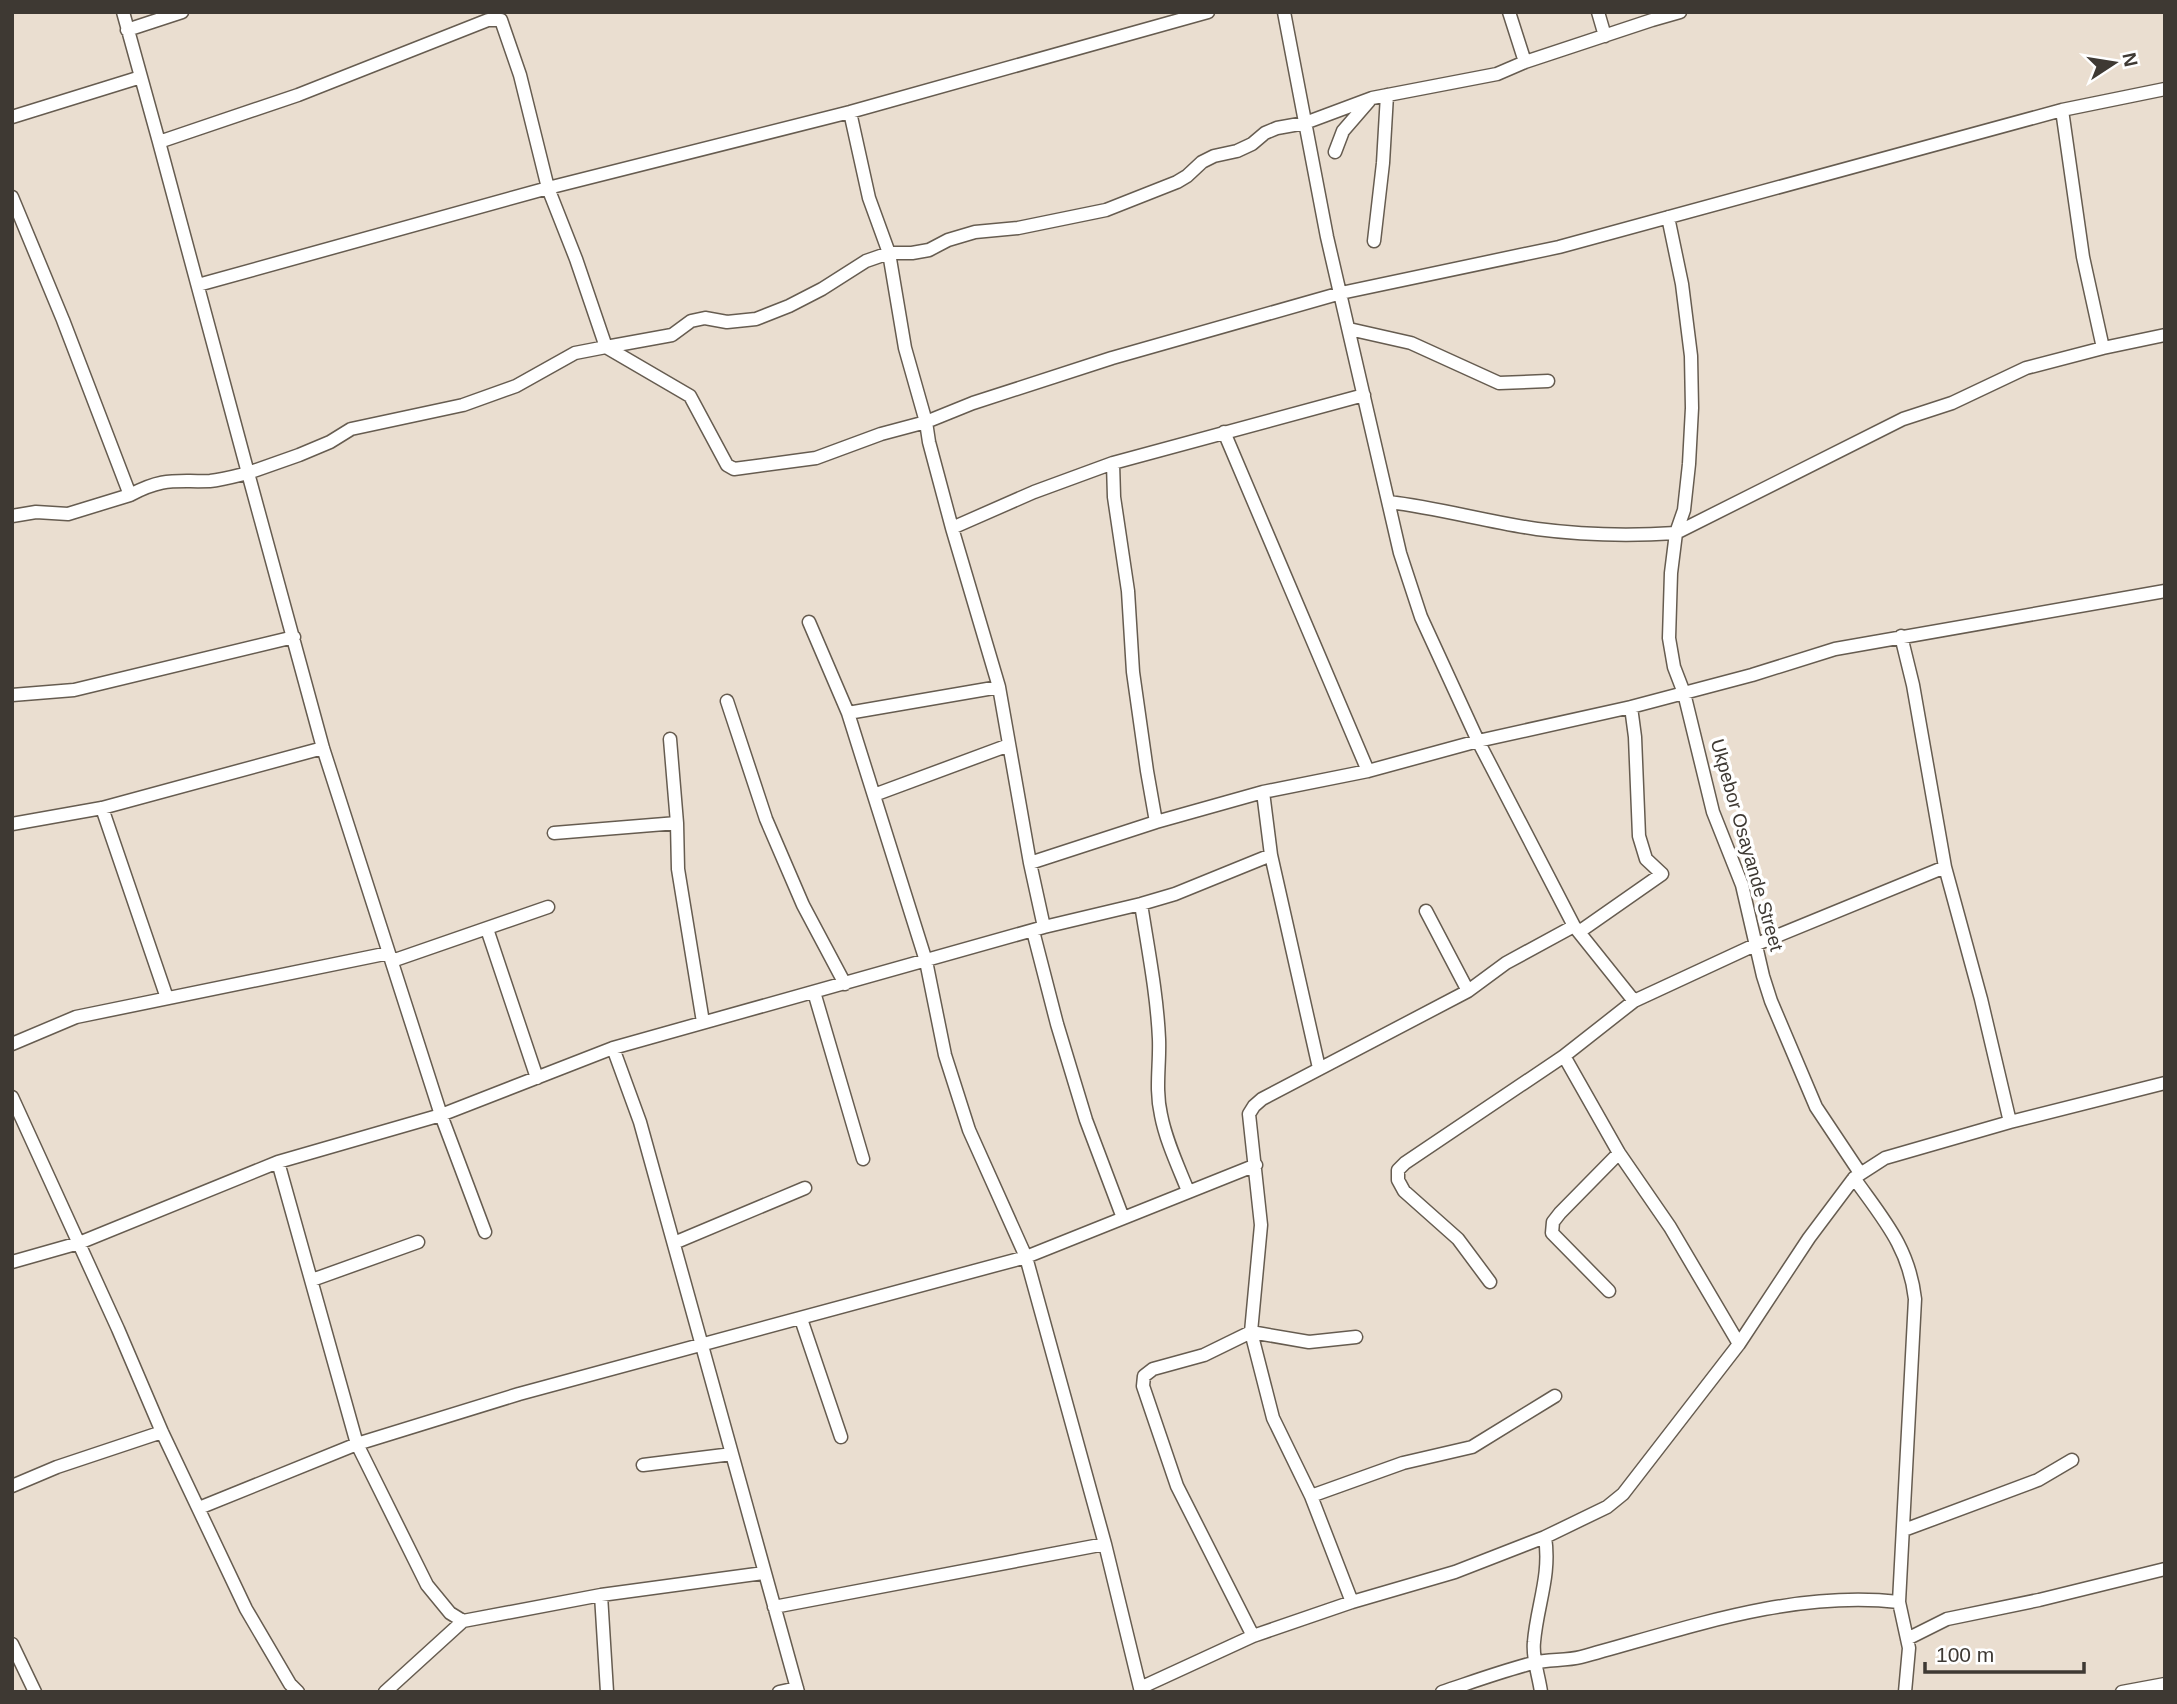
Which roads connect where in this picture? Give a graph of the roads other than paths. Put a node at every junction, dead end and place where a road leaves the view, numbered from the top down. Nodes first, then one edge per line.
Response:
1 (122, 12) edge
2 (182, 12) edge
3 (1208, 12) edge
4 (1284, 12) edge
5 (1509, 12) edge
6 (1598, 12) edge
7 (1680, 12) edge
8 (486, 16) edge
9 (128, 30) junction
10 (1605, 36) junction
11 (1525, 62) junction
12 (141, 77) junction
13 (2165, 89) edge
14 (1387, 96) junction
15 (1372, 98) junction
16 (2062, 110) junction
17 (850, 112) junction
18 (12, 117) edge
19 (1305, 123) junction
20 (159, 142) junction
21 (1335, 152) dead end
22 (548, 188) junction
23 (12, 197) edge
24 (1668, 217) junction
25 (17, 223) edge
26 (1374, 241) dead end
27 (889, 253) junction
28 (198, 285) junction
29 (1341, 293) junction
30 (1349, 329) junction
31 (2165, 335) edge
32 (606, 347) junction
33 (2104, 348) junction
34 (1548, 381) dead end
35 (1364, 395) junction
36 (926, 422) junction
37 (1224, 432) junction
38 (1113, 463) junction
39 (248, 473) junction
40 (130, 495) junction
41 (1389, 502) junction
42 (12, 516) edge
43 (952, 528) junction
44 (1676, 533) junction
45 (2165, 591) edge
46 (809, 622) dead end
47 (1901, 636) junction
48 (294, 637) junction
49 (999, 687) junction
50 (1684, 693) junction
51 (12, 695) edge
52 (727, 701) dead end
53 (1631, 707) junction
54 (848, 712) junction
55 (670, 739) dead end
56 (1478, 741) junction
57 (1009, 745) junction
58 (323, 748) junction
59 (1368, 771) junction
60 (1263, 792) junction
61 (874, 795) junction
62 (102, 808) junction
63 (1156, 822) junction
64 (677, 823) junction
65 (12, 824) edge
66 (554, 832) dead end
67 (1271, 855) junction
68 (1030, 863) junction
69 (1945, 867) junction
70 (1141, 904) junction
71 (548, 907) dead end
72 (1426, 911) dead end
73 (487, 929) junction
74 (1038, 929) junction
75 (1577, 929) junction
76 (1757, 944) junction
77 (391, 957) junction
78 (926, 961) junction
79 (845, 984) junction
80 (1468, 991) junction
81 (814, 992) junction
82 (167, 998) junction
83 (1634, 1001) junction
84 (703, 1022) junction
85 (12, 1044) edge
86 (613, 1048) junction
87 (1564, 1056) junction
88 (1319, 1068) junction
89 (537, 1078) junction
90 (2165, 1083) edge
91 (12, 1097) edge
92 (441, 1115) junction
93 (2010, 1122) junction
94 (1619, 1153) junction
95 (863, 1159) dead end
96 (278, 1162) junction
97 (1256, 1165) junction
98 (1857, 1175) junction
99 (805, 1188) dead end
100 (1188, 1191) junction
101 (1123, 1218) junction
102 (485, 1232) dead end
103 (418, 1241) dead end
104 (79, 1242) junction
105 (674, 1243) junction
106 (1026, 1257) junction
107 (12, 1262) edge
108 (312, 1280) junction
109 (1490, 1282) dead end
110 (1609, 1291) dead end
111 (800, 1319) junction
112 (1251, 1332) junction
113 (1356, 1338) dead end
114 (1739, 1344) junction
115 (703, 1345) junction
116 (1555, 1396) dead end
117 (162, 1432) junction
118 (841, 1437) dead end
119 (357, 1444) junction
120 (732, 1454) junction
121 (2072, 1460) dead end
122 (643, 1465) dead end
123 (12, 1486) edge
124 (1311, 1496) junction
125 (199, 1508) junction
126 (1904, 1530) junction
127 (1545, 1538) junction
128 (1105, 1544) junction
129 (2165, 1569) edge
130 (764, 1573) junction
131 (601, 1595) junction
132 (1352, 1602) junction
133 (1899, 1602) junction
134 (774, 1607) junction
135 (463, 1621) junction
136 (1253, 1636) junction
137 (1908, 1639) junction
138 (12, 1644) edge
139 (1536, 1662) junction
140 (2157, 1687) edge
141 (797, 1690) edge
142 (1140, 1690) edge
143 (35, 1692) edge
144 (298, 1692) edge
145 (385, 1692) edge
146 (607, 1692) edge
147 (779, 1692) edge
148 (1442, 1692) edge
149 (1541, 1692) edge
150 (1905, 1692) edge
151 (2122, 1692) edge

1 - 9 street
2 - 9 street
3 - 17 street
4 - 19 street
5 - 11 street
6 - 10 street
7 - 10 street
8 - 20 street
8 - 22 street
9 - 12 street
10 - 11 street
11 - 14 street
12 - 18 street
12 - 20 street
13 - 16 street
14 - 15 street
14 - 26 street
15 - 19 street
15 - 21 street
16 - 24 street
16 - 33 street
17 - 22 street
17 - 27 street
19 - 27 street
19 - 29 street
20 - 28 street
22 - 28 street
22 - 32 street
23 - 25 street
24 - 29 street
24 - 44 street, Ukpebor Osayande Street
25 - 40 street
27 - 32 street
27 - 36 street
28 - 39 street
29 - 30 street
29 - 36 street
30 - 34 street
30 - 35 street
31 - 33 street
32 - 36 street
32 - 39 street
33 - 44 street
35 - 37 street
35 - 41 street
36 - 43 street
37 - 38 street
37 - 59 street
38 - 43 street
38 - 63 street
39 - 40 street
39 - 48 street
40 - 42 street
41 - 44 street
41 - 56 street
43 - 49 street
44 - 50 street, Ukpebor Osayande Street
45 - 47 street
46 - 54 street
47 - 50 street
47 - 69 street
48 - 51 street
48 - 58 street
49 - 54 street
49 - 57 street
50 - 53 street
50 - 76 street, Ukpebor Osayande Street
52 - 79 street
53 - 56 street
53 - 75 street
54 - 61 street
55 - 64 street
56 - 59 street
56 - 75 street
57 - 61 street
57 - 68 street
58 - 62 street
58 - 77 street
59 - 60 street
60 - 63 street
60 - 67 street
61 - 78 street
62 - 65 street
62 - 82 street
63 - 68 street
64 - 66 street
64 - 84 street
67 - 70 street
67 - 88 street
68 - 74 street
69 - 76 street
69 - 93 street
70 - 74 street
70 - 100 street
71 - 73 street
72 - 80 street
73 - 77 street
73 - 89 street
74 - 78 street
74 - 101 street
75 - 80 street
75 - 83 street
76 - 83 street
76 - 98 street, Ukpebor Osayande Street
77 - 82 street
77 - 92 street
78 - 79 street
78 - 106 street
79 - 81 street
80 - 88 street
81 - 84 street
81 - 95 street
82 - 85 street
83 - 87 street
84 - 86 street
86 - 89 street
86 - 105 street
87 - 94 street
87 - 109 street
88 - 97 street
89 - 92 street
90 - 93 street
91 - 104 street
92 - 96 street
92 - 102 street
93 - 98 street
94 - 110 street
94 - 114 street
96 - 104 street
96 - 108 street
97 - 100 street
97 - 112 street
98 - 114 street
98 - 126 street, Ukpebor Osayande Street
99 - 105 street
100 - 101 street
101 - 106 street
103 - 108 street
104 - 107 street
104 - 117 street
105 - 115 street
106 - 111 street
106 - 128 street
108 - 119 street
111 - 115 street
111 - 118 street
112 - 113 street
112 - 124 street
112 - 136 street
114 - 127 street
115 - 119 street
115 - 120 street
116 - 124 street
117 - 123 street
117 - 125 street
119 - 125 street
119 - 135 street
120 - 122 street
120 - 130 street
121 - 126 street
124 - 132 street
125 - 144 street
126 - 133 street, Ukpebor Osayande Street
127 - 132 street
127 - 139 street
128 - 134 street
128 - 142 street
129 - 137 street
130 - 131 street
130 - 134 street
131 - 135 street
131 - 146 street
132 - 136 street
133 - 137 street, Ukpebor Osayande Street
133 - 139 street
134 - 141 street
135 - 145 street
136 - 142 street
137 - 150 street, Ukpebor Osayande Street
138 - 143 street
139 - 148 street
139 - 149 street
140 - 151 street
141 - 147 street

